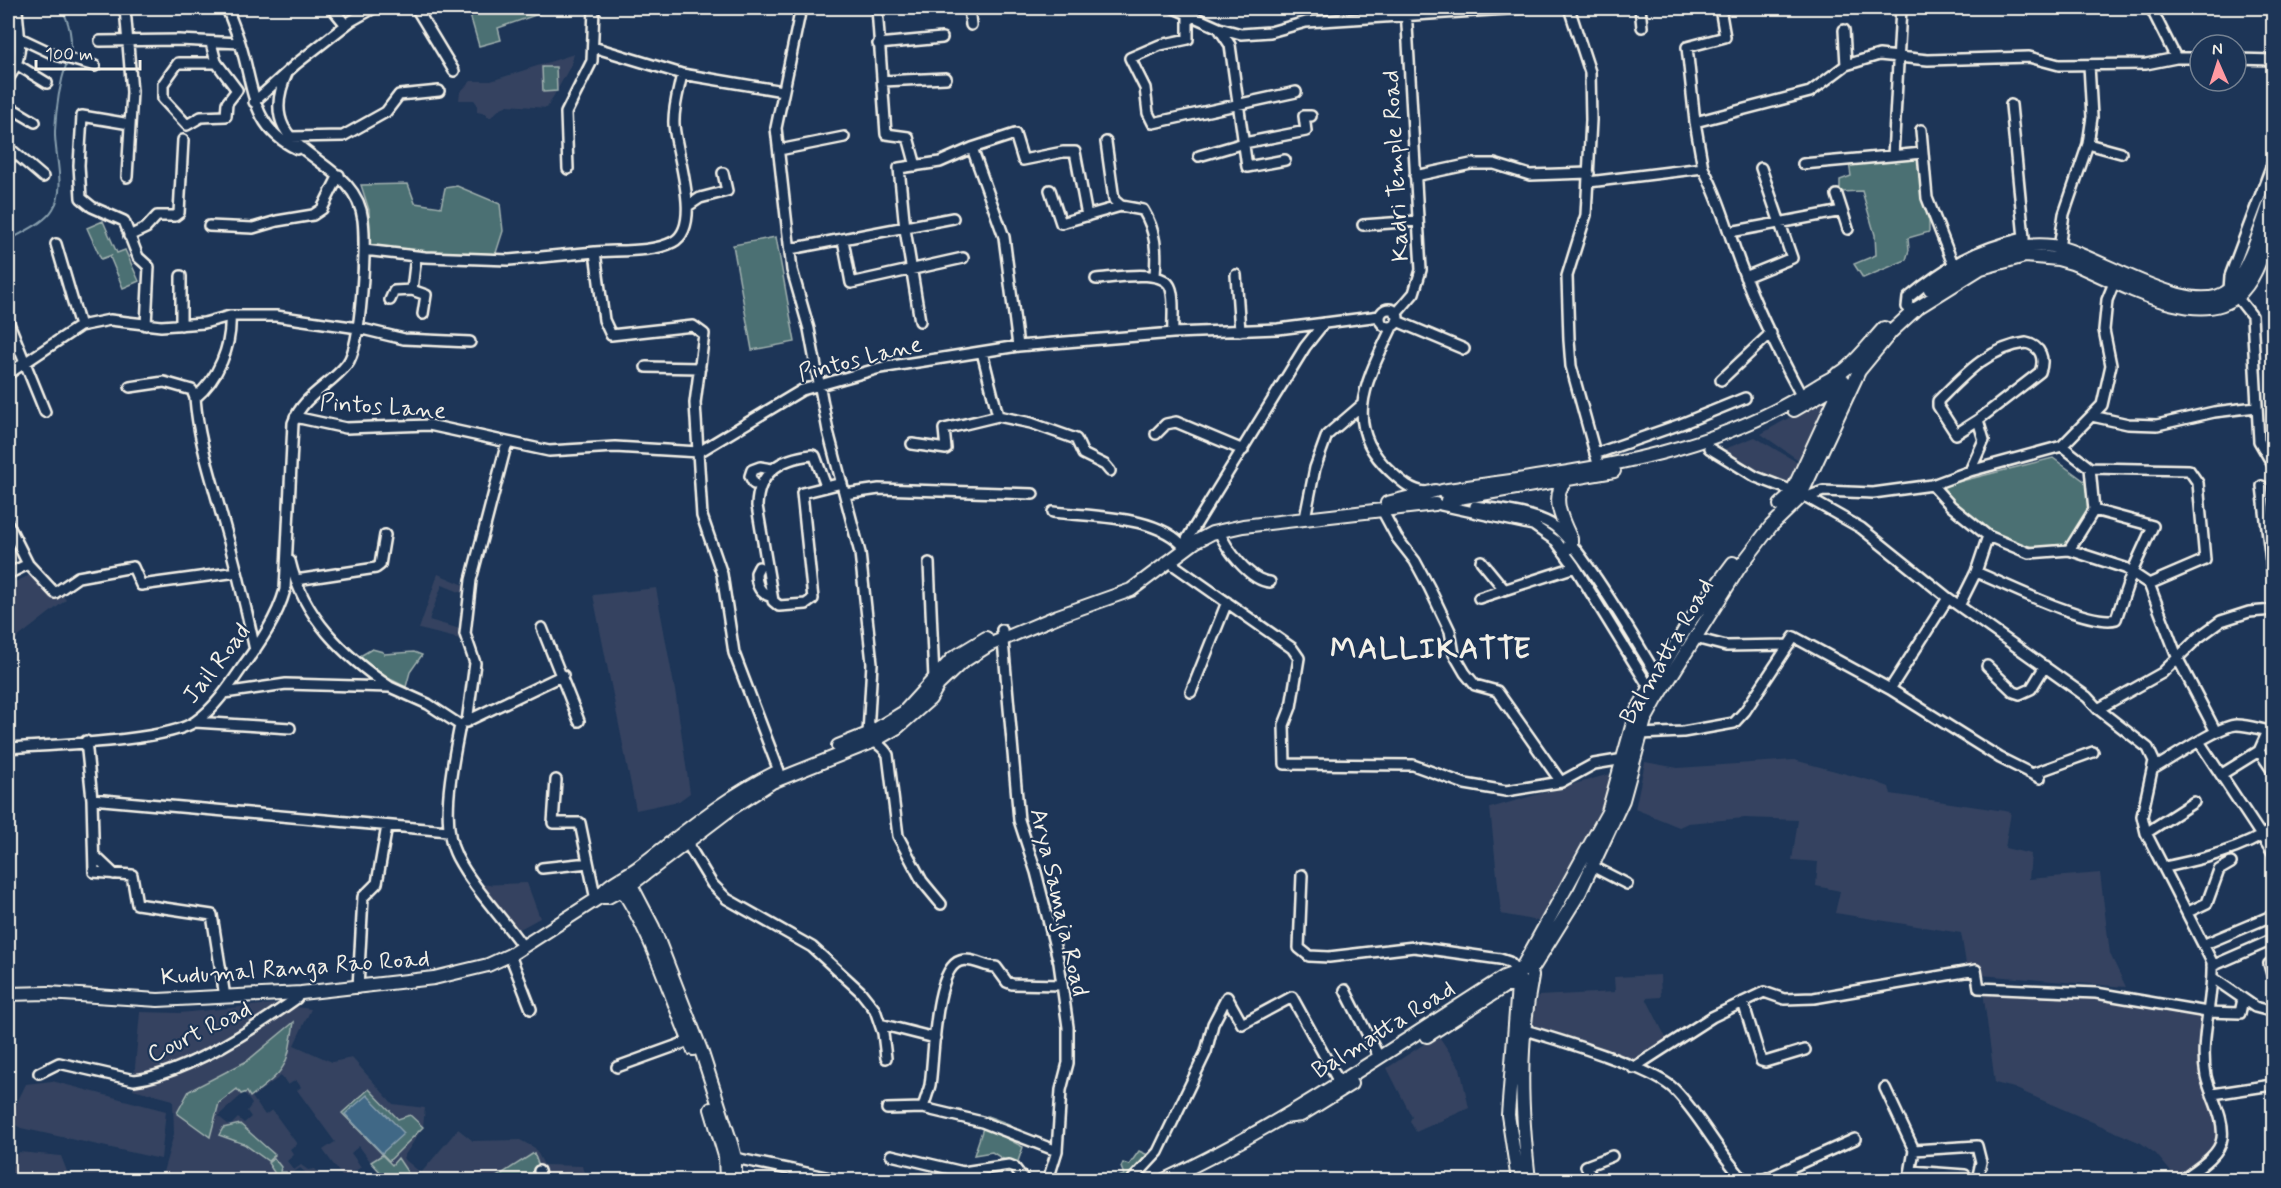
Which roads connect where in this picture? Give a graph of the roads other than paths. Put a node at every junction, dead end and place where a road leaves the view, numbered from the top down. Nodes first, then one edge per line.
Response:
1 (17, 8) edge
2 (125, 8) edge
3 (227, 8) edge
4 (332, 8) edge
5 (374, 8) edge
6 (416, 8) edge
7 (594, 8) edge
8 (801, 8) edge
9 (877, 8) edge
10 (969, 8) edge
11 (1174, 8) edge
12 (1523, 8) edge
13 (1569, 8) edge
14 (1640, 8) edge
15 (1720, 8) edge
16 (1901, 8) edge
17 (2151, 8) edge
18 (1188, 12) junction
19 (1406, 12) edge
20 (346, 25) junction
21 (971, 25) dead end
22 (1642, 27) dead end
23 (1219, 28) junction
24 (1844, 30) dead end
25 (942, 38) dead end
26 (22, 39) junction
27 (128, 40) junction
28 (100, 41) dead end
29 (240, 43) junction
30 (211, 44) junction
31 (879, 44) junction
32 (593, 47) junction
33 (1900, 56) junction
34 (2176, 58) junction
35 (2188, 58) edge
36 (2248, 59) edge
37 (2274, 60) edge
38 (217, 63) junction
39 (16, 64) junction
40 (2089, 64) junction
41 (1846, 65) junction
42 (95, 66) dead end
43 (288, 71) junction
44 (454, 71) dead end
45 (682, 74) junction
46 (946, 78) dead end
47 (8, 79) edge
48 (883, 81) junction
49 (47, 83) dead end
50 (439, 91) dead end
51 (783, 91) junction
52 (1296, 92) dead end
53 (254, 102) junction
54 (1239, 103) junction
55 (2011, 105) dead end
56 (8, 106) edge
57 (1311, 116) dead end
58 (35, 122) dead end
59 (1695, 122) junction
60 (130, 124) junction
61 (1921, 130) dead end
62 (290, 137) junction
63 (844, 137) dead end
64 (183, 140) dead end
65 (1106, 142) dead end
66 (1244, 143) junction
67 (2088, 144) junction
68 (8, 147) edge
69 (972, 148) junction
70 (779, 150) junction
71 (305, 153) junction
72 (1923, 153) junction
73 (2121, 153) dead end
74 (1199, 156) dead end
75 (1893, 156) junction
76 (2274, 159) edge
77 (1285, 160) dead end
78 (1803, 164) dead end
79 (916, 166) junction
80 (1703, 168) junction
81 (1761, 168) dead end
82 (568, 170) dead end
83 (723, 173) dead end
84 (339, 176) junction
85 (1415, 176) junction
86 (44, 177) dead end
87 (127, 177) dead end
88 (1589, 178) junction
89 (1050, 190) dead end
90 (2274, 190) edge
91 (1837, 195) dead end
92 (688, 206) junction
93 (1121, 206) junction
94 (1842, 211) junction
95 (1087, 216) junction
96 (953, 218) dead end
97 (1418, 221) junction
98 (1781, 221) junction
99 (2274, 222) edge
100 (1363, 225) dead end
101 (209, 226) dead end
102 (904, 229) junction
103 (1848, 229) dead end
104 (1730, 232) junction
105 (129, 236) junction
106 (843, 240) junction
107 (2024, 242) junction
108 (56, 244) dead end
109 (2059, 248) junction
110 (790, 249) junction
111 (364, 250) junction
112 (595, 252) junction
113 (416, 256) junction
114 (963, 258) dead end
115 (1953, 264) junction
116 (911, 270) junction
117 (1155, 275) junction
118 (1236, 275) dead end
119 (181, 276) dead end
120 (1745, 277) junction
121 (2116, 277) junction
122 (1096, 279) dead end
123 (411, 290) junction
124 (2233, 294) junction
125 (390, 300) dead end
126 (1907, 307) junction
127 (423, 314) dead end
128 (230, 316) junction
129 (1380, 316) junction
130 (1395, 320) junction
131 (8, 321) edge
132 (920, 321) dead end
133 (1324, 323) junction
134 (146, 325) junction
135 (181, 325) junction
136 (80, 326) junction
137 (358, 328) junction
138 (1240, 331) junction
139 (1173, 333) junction
140 (1771, 333) junction
141 (470, 342) dead end
142 (1018, 346) junction
143 (1464, 350) dead end
144 (981, 352) junction
145 (24, 365) junction
146 (646, 367) dead end
147 (700, 368) junction
148 (1849, 371) junction
149 (8, 374) edge
150 (1721, 380) dead end
151 (819, 384) junction
152 (130, 387) dead end
153 (1802, 397) junction
154 (195, 398) junction
155 (1745, 398) dead end
156 (1363, 404) junction
157 (2256, 407) junction
158 (45, 412) dead end
159 (2092, 416) junction
160 (295, 417) junction
161 (998, 417) junction
162 (1978, 420) junction
163 (1156, 434) dead end
164 (507, 442) junction
165 (912, 444) dead end
166 (2062, 446) junction
167 (1708, 448) junction
168 (1243, 450) junction
169 (834, 451) junction
170 (699, 452) junction
171 (1595, 453) junction
172 (820, 454) dead end
173 (2274, 467) edge
174 (2090, 468) junction
175 (772, 469) junction
176 (1600, 470) junction
177 (1110, 471) dead end
178 (1970, 471) junction
179 (1565, 482) junction
180 (842, 483) junction
181 (754, 484) dead end
182 (1932, 485) junction
183 (826, 486) junction
184 (2262, 486) dead end
185 (844, 494) junction
186 (1033, 494) dead end
187 (1800, 494) junction
188 (1439, 498) junction
189 (1382, 510) junction
190 (2094, 510) junction
191 (1053, 512) dead end
192 (1306, 513) junction
193 (8, 524) edge
194 (1219, 531) junction
195 (385, 535) dead end
196 (1988, 536) junction
197 (1186, 544) junction
198 (1568, 548) junction
199 (287, 550) junction
200 (2070, 550) junction
201 (1168, 561) junction
202 (1481, 561) dead end
203 (929, 563) dead end
204 (28, 564) junction
205 (759, 567) dead end
206 (1575, 567) junction
207 (237, 572) junction
208 (2132, 572) junction
209 (8, 573) edge
210 (1976, 573) junction
211 (296, 580) junction
212 (1270, 582) dead end
213 (2149, 584) junction
214 (2274, 587) edge
215 (1504, 589) junction
216 (772, 597) junction
217 (1479, 598) dead end
218 (1948, 598) junction
219 (1227, 602) junction
220 (1960, 604) junction
221 (2274, 610) edge
222 (542, 628) dead end
223 (1002, 634) junction
224 (1695, 638) junction
225 (1789, 645) junction
226 (255, 650) junction
227 (2178, 659) junction
228 (1987, 666) dead end
229 (2045, 666) junction
230 (242, 668) junction
231 (562, 675) junction
232 (934, 679) junction
233 (1661, 682) junction
234 (390, 687) junction
235 (1650, 688) junction
236 (255, 689) junction
237 (1890, 689) junction
238 (1191, 692) dead end
239 (224, 693) junction
240 (1656, 700) junction
241 (2098, 709) junction
242 (579, 721) dead end
243 (195, 722) junction
244 (464, 723) junction
245 (290, 728) dead end
246 (2215, 730) junction
247 (2271, 731) edge
248 (1640, 734) junction
249 (870, 738) junction
250 (86, 741) junction
251 (2200, 743) junction
252 (8, 748) edge
253 (2259, 751) junction
254 (2092, 752) dead end
255 (1624, 759) junction
256 (2153, 769) junction
257 (778, 771) junction
258 (2274, 773) edge
259 (2222, 774) junction
260 (556, 780) dead end
261 (1561, 782) junction
262 (92, 799) junction
263 (2194, 802) dead end
264 (387, 826) junction
265 (2274, 828) edge
266 (448, 831) junction
267 (2146, 833) junction
268 (684, 838) junction
269 (2260, 838) junction
270 (2274, 855) edge
271 (588, 863) junction
272 (2231, 863) dead end
273 (1592, 866) junction
274 (2165, 867) junction
275 (542, 868) dead end
276 (1302, 875) dead end
277 (624, 883) junction
278 (1627, 884) dead end
279 (600, 896) junction
280 (941, 903) dead end
281 (2188, 912) junction
282 (2274, 915) edge
283 (2274, 939) edge
284 (2205, 944) junction
285 (523, 947) junction
286 (510, 955) junction
287 (2274, 961) edge
288 (2212, 966) junction
289 (2213, 978) junction
290 (1523, 980) junction
291 (2274, 982) edge
292 (1062, 985) junction
293 (358, 988) junction
294 (1345, 990) dead end
295 (8, 994) edge
296 (302, 996) junction
297 (225, 997) junction
298 (2243, 999) junction
299 (1743, 1002) junction
300 (531, 1009) dead end
301 (2210, 1012) junction
302 (2274, 1012) edge
303 (880, 1024) junction
304 (1525, 1030) junction
305 (934, 1038) junction
306 (689, 1041) junction
307 (1805, 1050) dead end
308 (1379, 1057) junction
309 (886, 1058) dead end
310 (617, 1067) dead end
311 (1633, 1068) junction
312 (39, 1073) dead end
313 (1339, 1082) junction
314 (1885, 1088) dead end
315 (2274, 1088) edge
316 (2213, 1094) junction
317 (923, 1108) junction
318 (887, 1109) dead end
319 (1283, 1118) junction
320 (1855, 1139) dead end
321 (1057, 1150) junction
322 (1914, 1150) junction
323 (891, 1155) dead end
324 (1612, 1156) dead end
325 (735, 1158) junction
326 (1965, 1175) dead end
327 (1788, 1176) edge
328 (1910, 1176) edge
329 (726, 1180) edge
330 (735, 1180) edge
331 (840, 1180) edge
332 (1024, 1180) edge
333 (1048, 1180) edge
334 (1132, 1180) edge
335 (1164, 1180) edge
336 (1518, 1180) edge
337 (1529, 1180) edge
338 (1593, 1180) edge
339 (1744, 1180) edge
340 (1763, 1180) edge
341 (1977, 1180) edge
342 (2182, 1180) edge

1 - 26 street
2 - 27 street
3 - 29 street
4 - 20 street
5 - 20 street
6 - 44 street
7 - 32 street
8 - 51 street
9 - 31 street
10 - 21 street
11 - 18 street
12 - 19 street
13 - 88 street
14 - 22 street
15 - 59 street
16 - 33 street
17 - 34 street
18 - 23 street
18 - 54 street
19 - 23 street
19 - 85 street, Kadri Temple Road
20 - 43 street
23 - 54 street
24 - 41 street
25 - 31 street
26 - 39 street
26 - 42 street
27 - 28 street
27 - 30 street
27 - 60 street
29 - 30 street
29 - 53 street
30 - 38 street
31 - 48 street
32 - 45 street
32 - 82 street
33 - 40 street
33 - 41 street
33 - 75 street
34 - 35 street
34 - 40 street
36 - 37 street
38 - 38 street
39 - 47 street
39 - 49 street
40 - 67 street
41 - 59 street
43 - 53 street
43 - 62 street
45 - 51 street
45 - 92 street
46 - 48 street
48 - 79 street
50 - 62 street
51 - 70 street
52 - 54 street
53 - 71 street
54 - 66 street
55 - 107 street
56 - 58 street
57 - 66 street
59 - 80 street
60 - 87 street
60 - 105 street
61 - 72 street
62 - 71 street
63 - 70 street
64 - 105 street
65 - 93 street
66 - 74 street
66 - 77 street
67 - 73 street
67 - 109 street
68 - 86 street
69 - 79 street
69 - 95 street
69 - 142 street
70 - 110 street
71 - 84 street
72 - 75 street
72 - 115 street
75 - 78 street
76 - 124 street
79 - 102 street
80 - 88 street
80 - 104 street
81 - 98 street
83 - 92 street
84 - 101 street
84 - 111 street
85 - 88 street
85 - 97 street, Kadri Temple Road
88 - 171 street
89 - 95 street
90 - 124 main road
91 - 94 street
92 - 112 street
93 - 95 street
93 - 117 street
94 - 98 street
94 - 103 street
96 - 102 street
97 - 100 street
97 - 130 street, Kadri Temple Road
98 - 104 street
98 - 120 street
99 - 124 main road
102 - 106 street
102 - 116 street
104 - 120 street
105 - 134 street
106 - 110 street
106 - 116 street
107 - 109 main road
107 - 115 street
107 - 126 main road
108 - 136 street
109 - 121 main road
110 - 151 street
111 - 113 street
111 - 137 street
112 - 113 street
112 - 147 street
113 - 123 street
114 - 116 street
115 - 126 street
116 - 132 street
117 - 122 street
117 - 139 street
118 - 138 street
119 - 135 street
120 - 140 street
121 - 124 main road
121 - 148 main road
121 - 159 street
123 - 125 street
123 - 127 street
124 - 157 street
126 - 148 main road
128 - 135 street
128 - 137 street
128 - 154 street
129 - 130 street, Pintos Lane
129 - 130 street
129 - 133 street, Pintos Lane
130 - 143 street
130 - 156 street, Kadri Temple Road
131 - 145 street
133 - 138 street, Pintos Lane
133 - 168 street
134 - 135 street
134 - 136 street
136 - 145 street
137 - 141 street
137 - 160 street
138 - 139 street, Pintos Lane
139 - 142 street, Pintos Lane
140 - 150 street
140 - 153 street
142 - 144 street, Pintos Lane
144 - 151 street, Pintos Lane
144 - 161 street
145 - 149 street
145 - 158 street
146 - 147 street
147 - 170 street
148 - 153 main road
148 - 167 main road
148 - 187 main road, Balmatta Road
148 - 187 main road
151 - 169 street
151 - 170 street, Pintos Lane
152 - 154 street
153 - 176 main road
154 - 207 street
155 - 171 street
156 - 188 street, Kadri Temple Road
156 - 192 street
157 - 159 street
157 - 173 street
159 - 166 street
160 - 164 street, Pintos Lane
160 - 199 street, Jail Road
161 - 165 street
161 - 177 street
162 - 162 street
162 - 178 street
163 - 168 street
164 - 170 street, Pintos Lane
164 - 244 street
166 - 174 street
166 - 178 street
167 - 176 main road
167 - 187 street
168 - 197 street
169 - 172 street
169 - 180 street
170 - 257 street
171 - 176 street
174 - 190 street
174 - 213 street
175 - 181 street
175 - 183 street
175 - 216 street
176 - 179 main road
176 - 188 main road
178 - 182 street
179 - 188 main road
179 - 198 main road
180 - 183 street
180 - 185 street
182 - 187 street
182 - 196 street
183 - 216 street
184 - 214 street
185 - 186 street
185 - 249 street
187 - 218 street
187 - 224 main road, Balmatta Road
187 - 233 main road
188 - 189 main road
188 - 192 main road
188 - 198 street, Kadri Temple Road
189 - 194 main road
189 - 261 street
190 - 200 street
190 - 208 street
191 - 197 street
192 - 197 main road
193 - 204 street
194 - 197 main road
194 - 212 street
195 - 211 street
196 - 200 street
196 - 210 street
197 - 201 main road
197 - 223 main road
198 - 206 street
198 - 233 street
199 - 211 street
199 - 226 street, Jail Road
200 - 208 street
201 - 219 street
201 - 223 main road
202 - 215 street
203 - 232 street
204 - 207 street
204 - 209 street
205 - 216 street
206 - 215 street
206 - 235 street
207 - 226 street
208 - 210 street
208 - 213 street
210 - 220 street
211 - 234 street
213 - 227 street
215 - 217 street
218 - 220 street
218 - 237 street
219 - 238 street
219 - 261 street
220 - 229 street
221 - 227 street
222 - 231 street
223 - 232 main road
223 - 249 main road
223 - 292 street, Arya Samaja Road
224 - 225 street
224 - 233 main road, Balmatta Road
225 - 237 street
225 - 248 street
226 - 230 street, Jail Road
227 - 241 street
227 - 246 street
228 - 229 street
229 - 241 street
230 - 236 street
230 - 239 street, Jail Road
231 - 242 street
231 - 244 street
232 - 249 main road
233 - 235 main road
233 - 240 main road, Balmatta Road
234 - 236 street
234 - 244 street
235 - 240 street
235 - 255 main road
236 - 239 street
237 - 254 street
239 - 243 street, Jail Road
240 - 248 main road, Balmatta Road
241 - 256 street
243 - 245 street
243 - 250 street, Jail Road
244 - 266 street
246 - 247 street
246 - 251 street
247 - 253 street
248 - 273 main road, Balmatta Road
249 - 257 main road
249 - 268 main road
249 - 280 street
250 - 252 street, Jail Road
250 - 262 street
251 - 256 street
251 - 259 street
253 - 258 street
253 - 259 street
255 - 261 street
255 - 290 main road
256 - 267 street
257 - 268 main road
259 - 269 street
260 - 271 street
262 - 264 street
262 - 297 street
263 - 267 street
264 - 266 street
264 - 293 street
265 - 269 street
266 - 285 street
267 - 274 street
268 - 277 main road
268 - 277 main road
268 - 303 street
269 - 270 street
269 - 274 street
271 - 275 street
271 - 279 street
272 - 281 street
273 - 278 street
273 - 290 main road, Balmatta Road
274 - 281 street
276 - 290 street
277 - 279 main road, Kudumal Ranga Rao Road
277 - 306 main road
277 - 325 main road
279 - 285 main road, Kudumal Ranga Rao Road
281 - 284 street
282 - 284 street
283 - 288 street
284 - 288 street
285 - 286 main road, Kudumal Ranga Rao Road
286 - 293 main road, Kudumal Ranga Rao Road
286 - 300 street
287 - 291 street
288 - 289 street
289 - 298 street
289 - 301 street
290 - 304 main road
290 - 308 main road, Balmatta Road
290 - 319 main road, Balmatta Road
290 - 336 main road
292 - 305 street
292 - 321 street, Arya Samaja Road
293 - 296 main road, Kudumal Ranga Rao Road
294 - 308 street
295 - 297 main road, Kudumal Ranga Rao Road
296 - 297 main road, Kudumal Ranga Rao Road
296 - 312 street, Court Road
298 - 301 street
298 - 302 street
299 - 301 street
299 - 307 street
299 - 311 street
301 - 316 street
303 - 305 street
303 - 309 street
304 - 311 street
304 - 337 main road
305 - 317 street
306 - 310 street
306 - 329 main road
308 - 313 main road, Balmatta Road
311 - 339 street
313 - 319 main road, Balmatta Road
313 - 334 street
314 - 322 street
315 - 316 street
316 - 342 street
317 - 318 street
317 - 321 street
319 - 335 main road, Balmatta Road
320 - 327 street
321 - 333 street, Arya Samaja Road
322 - 328 street
322 - 341 street
323 - 332 street
324 - 338 street
325 - 330 main road
325 - 331 street
326 - 328 street
327 - 340 street

